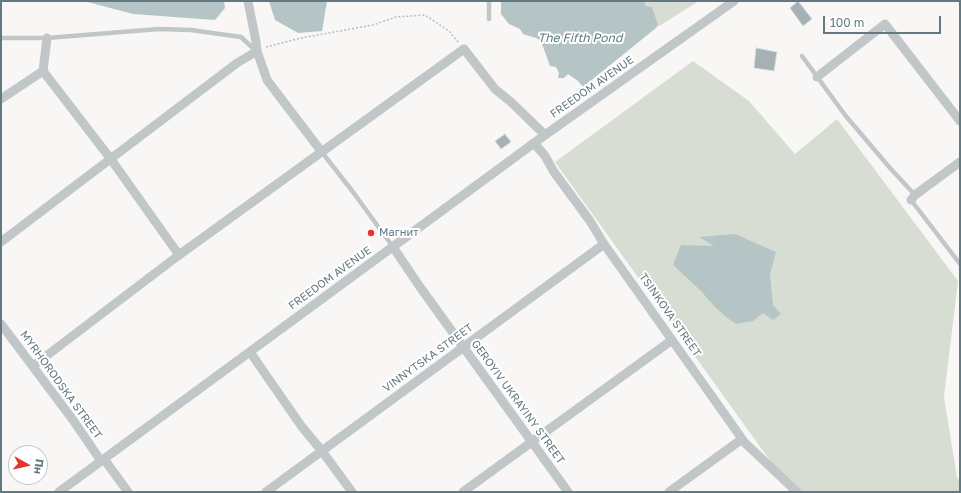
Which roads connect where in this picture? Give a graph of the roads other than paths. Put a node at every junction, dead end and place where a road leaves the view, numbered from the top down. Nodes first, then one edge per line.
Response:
1 (248, 1) edge
2 (489, 1) edge
3 (734, 1) edge
4 (488, 19) dead end
5 (1, 38) edge
6 (47, 38) junction
7 (257, 51) junction
8 (802, 56) dead end
9 (43, 71) junction
10 (817, 77) junction
11 (1, 99) edge
12 (960, 121) edge
13 (545, 135) junction
14 (534, 143) junction
15 (321, 151) junction
16 (110, 158) junction
17 (960, 162) edge
18 (913, 197) junction
19 (1, 242) edge
20 (604, 244) junction
21 (393, 247) junction
22 (179, 255) junction
23 (960, 264) edge
24 (1, 324) edge
25 (672, 340) junction
26 (464, 348) junction
27 (250, 352) junction
28 (33, 366) junction
29 (742, 439) junction
30 (532, 442) junction
31 (322, 451) junction
32 (102, 460) junction
33 (59, 492) edge
34 (128, 492) edge
35 (266, 492) edge
36 (352, 492) edge
37 (463, 492) edge
38 (568, 492) edge
39 (669, 492) edge
40 (798, 492) edge

1 - 7 street
2 - 4 lane
3 - 13 street, FREEDOM AVENUE
5 - 6 lane
6 - 7 lane
6 - 9 street
7 - 15 street
7 - 16 street
8 - 10 lane
9 - 11 street
9 - 16 street
10 - 12 street
10 - 18 lane
13 - 14 street, FREEDOM AVENUE
13 - 15 street
14 - 20 street, TSINKOVA STREET
14 - 21 street, FREEDOM AVENUE
15 - 21 lane
15 - 22 street
16 - 19 street
16 - 22 street
17 - 18 street
18 - 23 lane
20 - 25 street, TSINKOVA STREET
20 - 26 street, VINNYTSKA STREET
21 - 26 street, GEROYIV UKRAYINY STREET
21 - 27 street, FREEDOM AVENUE
22 - 28 street
24 - 28 street, MYRHORODSKA STREET
25 - 29 street, TSINKOVA STREET
25 - 30 street
26 - 30 street, GEROYIV UKRAYINY STREET
26 - 31 street, VINNYTSKA STREET
27 - 31 street
27 - 32 street, FREEDOM AVENUE
28 - 32 street, MYRHORODSKA STREET
29 - 39 street
29 - 40 street, TSINKOVA STREET
30 - 37 street
30 - 38 street, GEROYIV UKRAYINY STREET
31 - 35 street, VINNYTSKA STREET
31 - 36 street
32 - 33 street, FREEDOM AVENUE
32 - 34 street, MYRHORODSKA STREET

